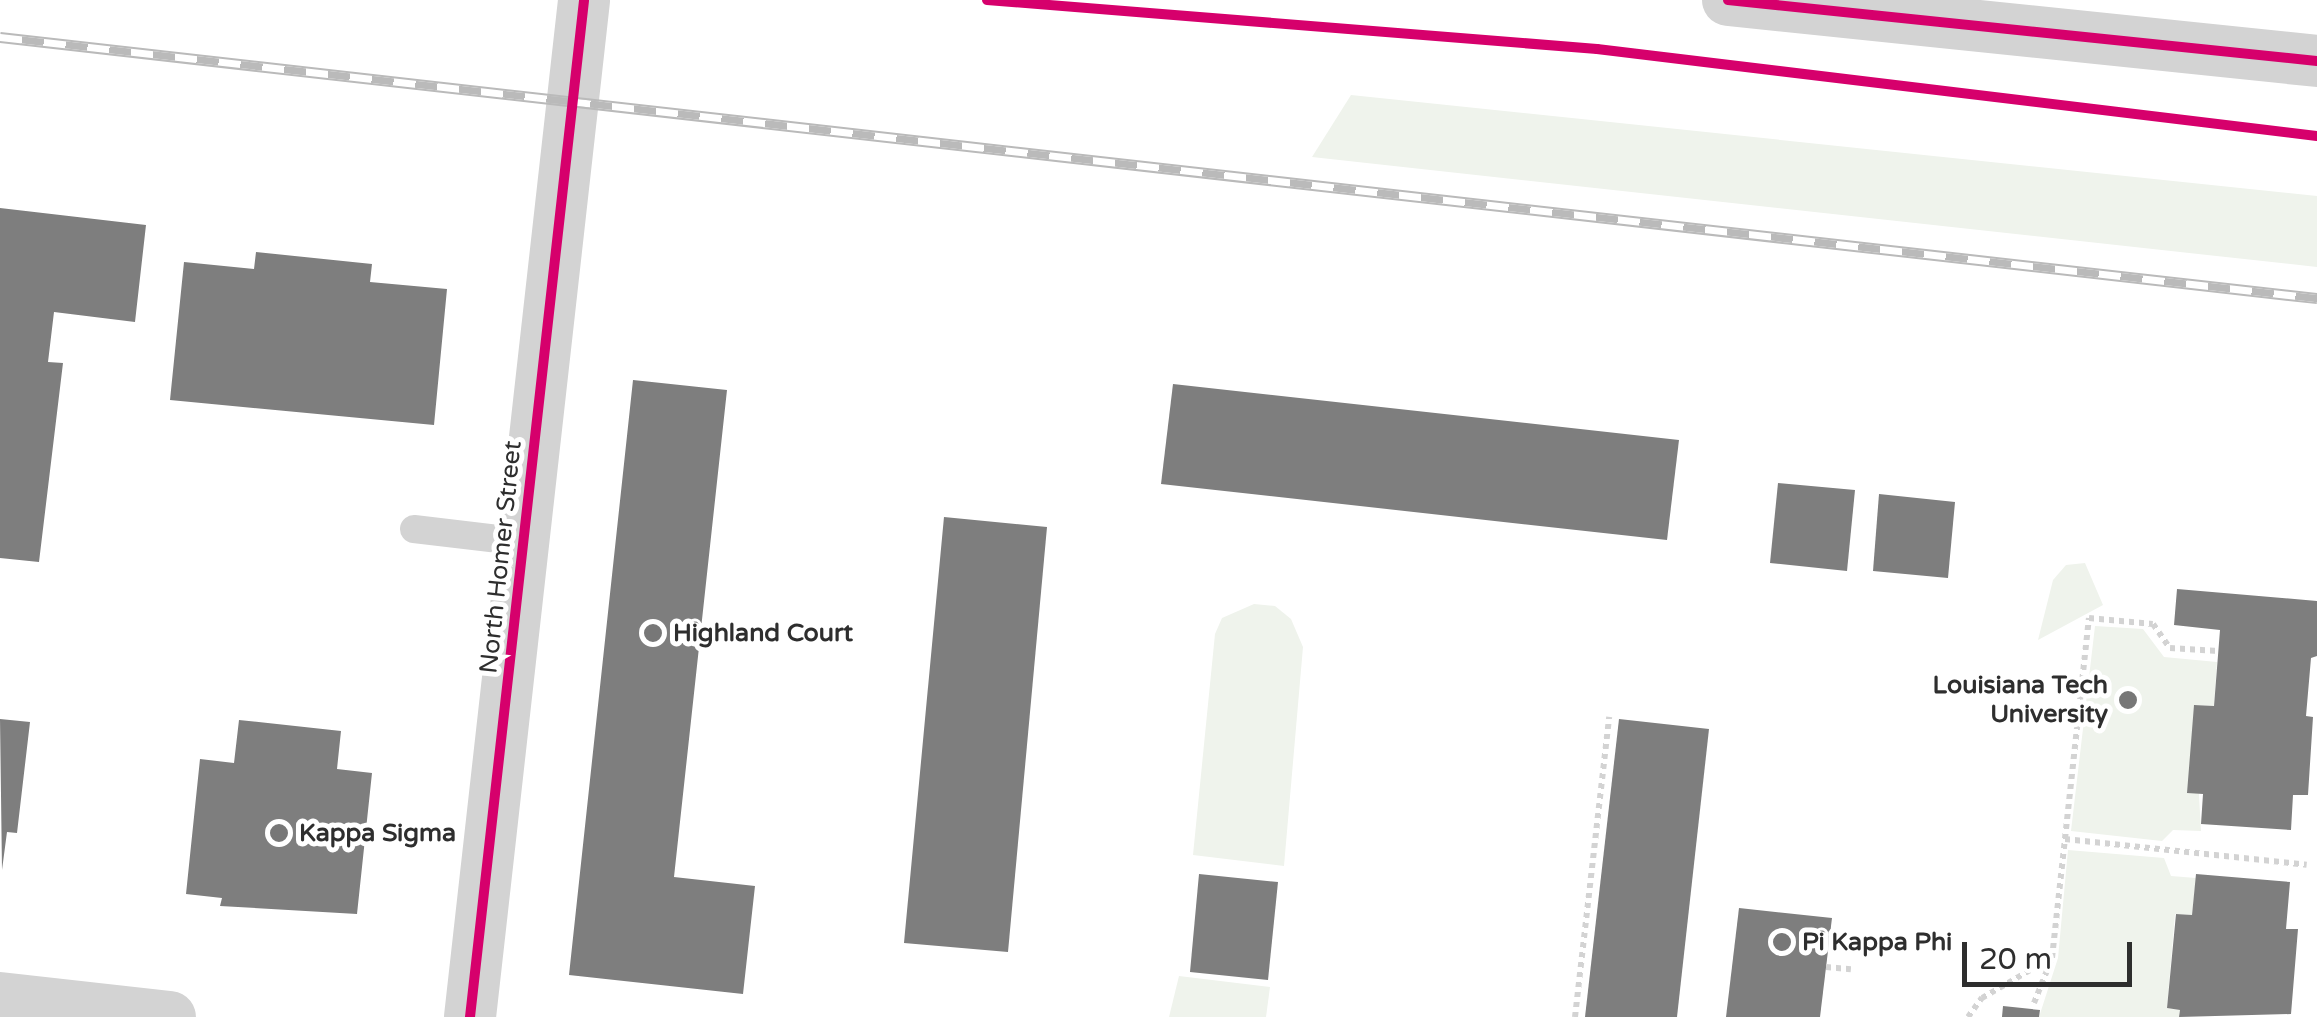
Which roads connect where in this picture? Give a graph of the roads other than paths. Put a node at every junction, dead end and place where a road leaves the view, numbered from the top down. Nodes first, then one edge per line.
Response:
1 (584, 0) edge
2 (1728, 0) edge
3 (2317, 61) edge
4 (414, 530) dead end
5 (523, 542) junction
6 (0, 998) edge
7 (170, 1017) edge
8 (470, 1017) edge

1 - 5 street, North Homer Street
2 - 3 street
4 - 5 lane
5 - 8 street, North Homer Street
6 - 7 street

